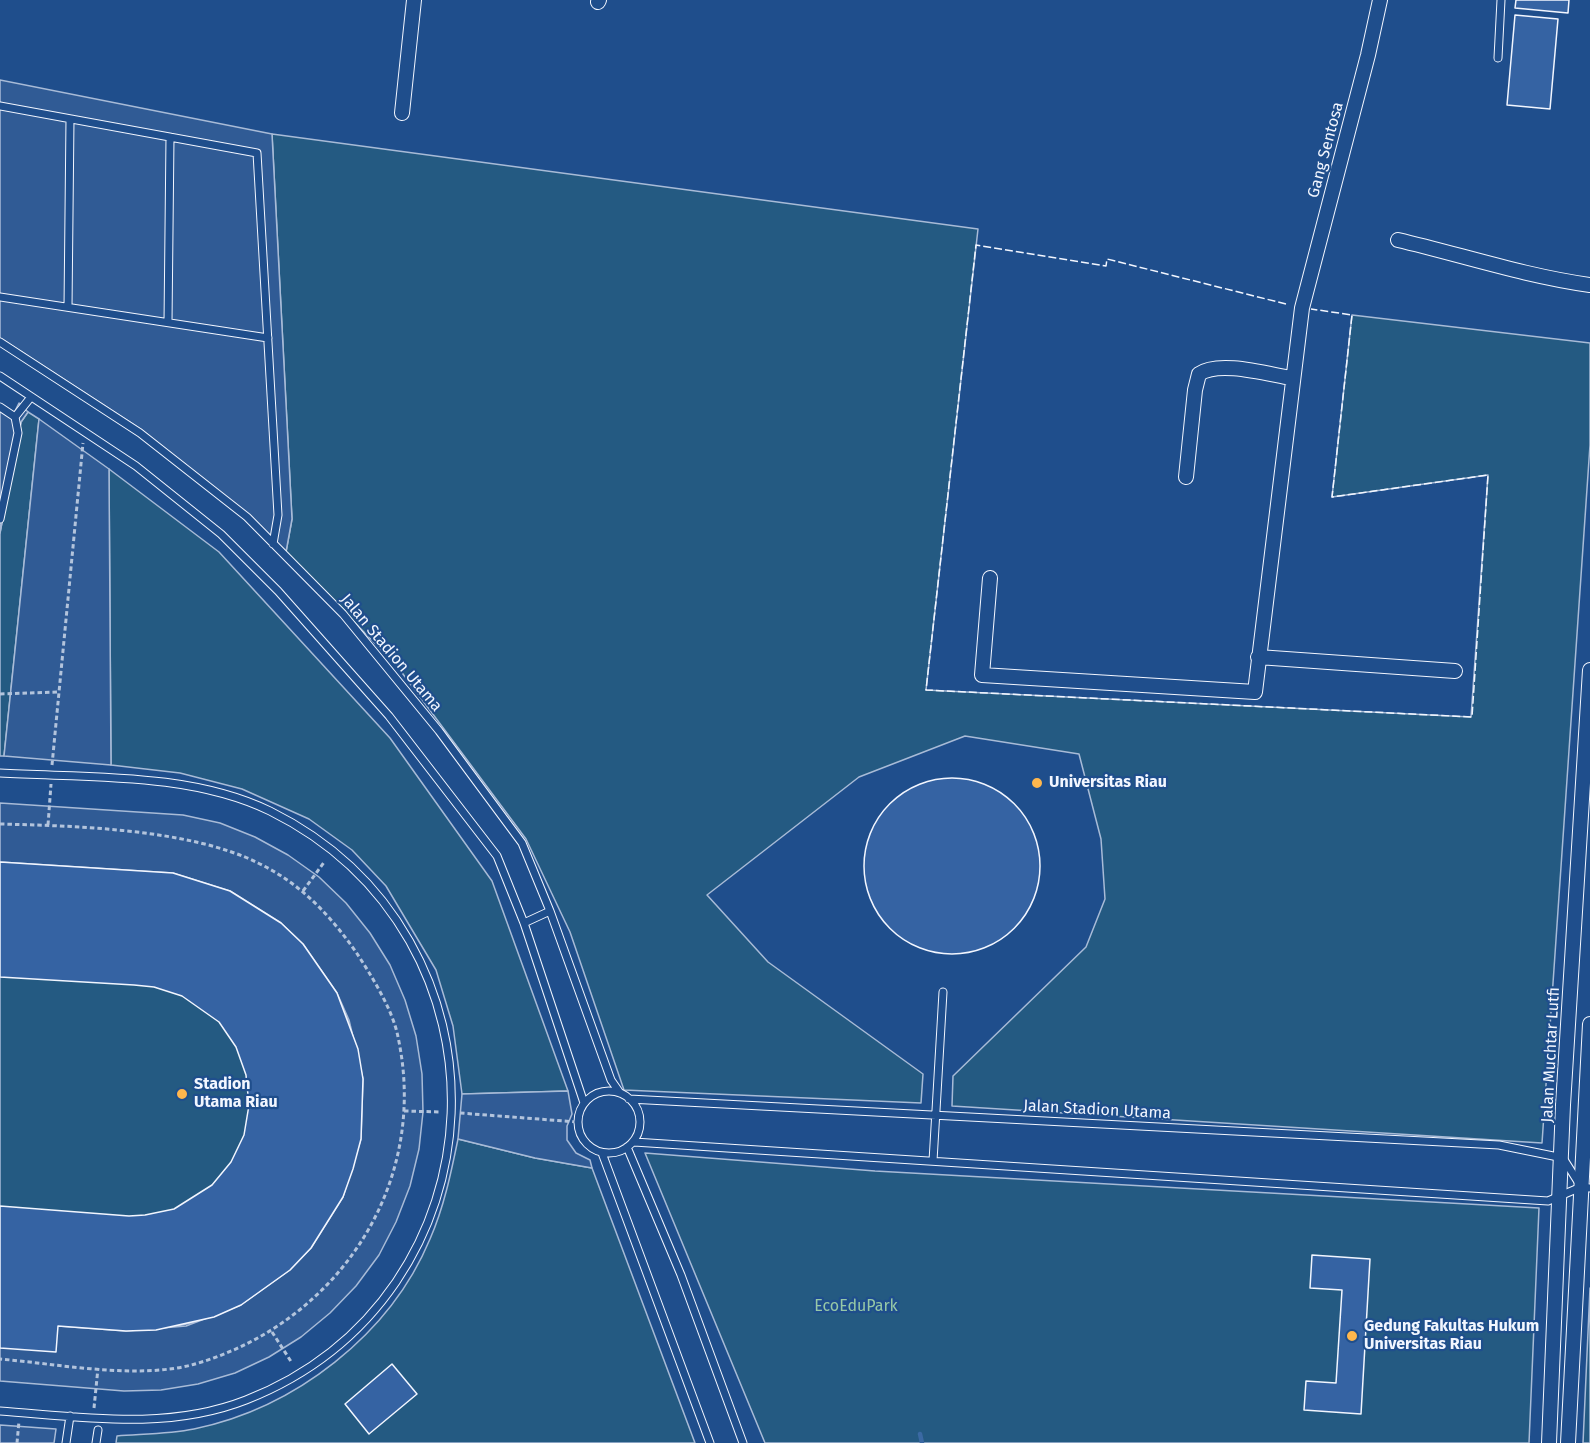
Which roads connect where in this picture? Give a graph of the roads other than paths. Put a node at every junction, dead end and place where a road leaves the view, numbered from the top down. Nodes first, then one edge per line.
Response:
1 (414, 0) edge
2 (1380, 0) edge
3 (1501, 0) edge
4 (1497, 58) dead end
5 (0, 106) edge
6 (402, 113) dead end
7 (70, 119) junction
8 (170, 137) junction
9 (1398, 240) dead end
10 (1590, 285) edge
11 (0, 297) edge
12 (68, 307) junction
13 (168, 322) junction
14 (268, 338) junction
15 (0, 342) edge
16 (0, 376) edge
17 (1291, 378) junction
18 (31, 397) junction
19 (0, 407) edge
20 (15, 417) junction
21 (1186, 477) dead end
22 (0, 519) edge
23 (273, 544) junction
24 (990, 578) dead end
25 (1258, 657) junction
26 (1590, 670) edge
27 (1455, 671) dead end
28 (0, 773) edge
29 (1586, 801) edge
30 (550, 911) junction
31 (524, 923) junction
32 (943, 992) dead end
33 (1590, 1024) edge
34 (620, 1093) junction
35 (629, 1099) junction
36 (584, 1103) junction
37 (936, 1115) junction
38 (634, 1142) junction
39 (627, 1148) junction
40 (602, 1153) junction
41 (1563, 1158) junction
42 (933, 1161) junction
43 (1586, 1188) edge
44 (1561, 1195) junction
45 (0, 1411) edge
46 (70, 1416) junction
47 (98, 1430) dead end
48 (66, 1443) edge
49 (96, 1443) edge
50 (710, 1443) edge
51 (743, 1443) edge
52 (1549, 1443) edge
53 (1568, 1443) edge

1 - 6 street
2 - 17 street, Gang Sentosa
3 - 4 lane
5 - 7 lane
7 - 8 lane
7 - 12 lane
8 - 13 lane
8 - 14 lane
9 - 10 street
11 - 12 lane
12 - 13 lane
13 - 14 lane
14 - 23 lane
15 - 23 lane, Jalan Stadion Utama
16 - 18 lane
17 - 21 street
17 - 25 street, Gang Sentosa
18 - 20 lane
18 - 31 lane
19 - 20 lane
20 - 22 lane
23 - 30 lane, Jalan Stadion Utama
24 - 25 street, Gang Sentosa
25 - 27 street
26 - 29 street, Jalan Muchtar Lutfi
28 - 46 lane
29 - 41 street, Jalan Muchtar Lutfi
30 - 31 lane
30 - 34 lane, Jalan Stadion Utama
31 - 36 lane
32 - 37 lane
33 - 43 street
34 - 35 lane
34 - 36 lane
35 - 37 lane, Jalan Stadion Utama
35 - 38 lane
36 - 40 lane
37 - 41 lane, Jalan Stadion Utama
37 - 42 lane
38 - 39 lane
38 - 42 lane
39 - 40 lane
39 - 51 lane
40 - 50 lane
41 - 43 lane
41 - 44 street, Jalan Muchtar Lutfi
42 - 44 lane
43 - 44 lane
43 - 53 street
44 - 52 street, Jalan Muchtar Lutfi
45 - 46 lane
46 - 48 lane
47 - 49 lane

